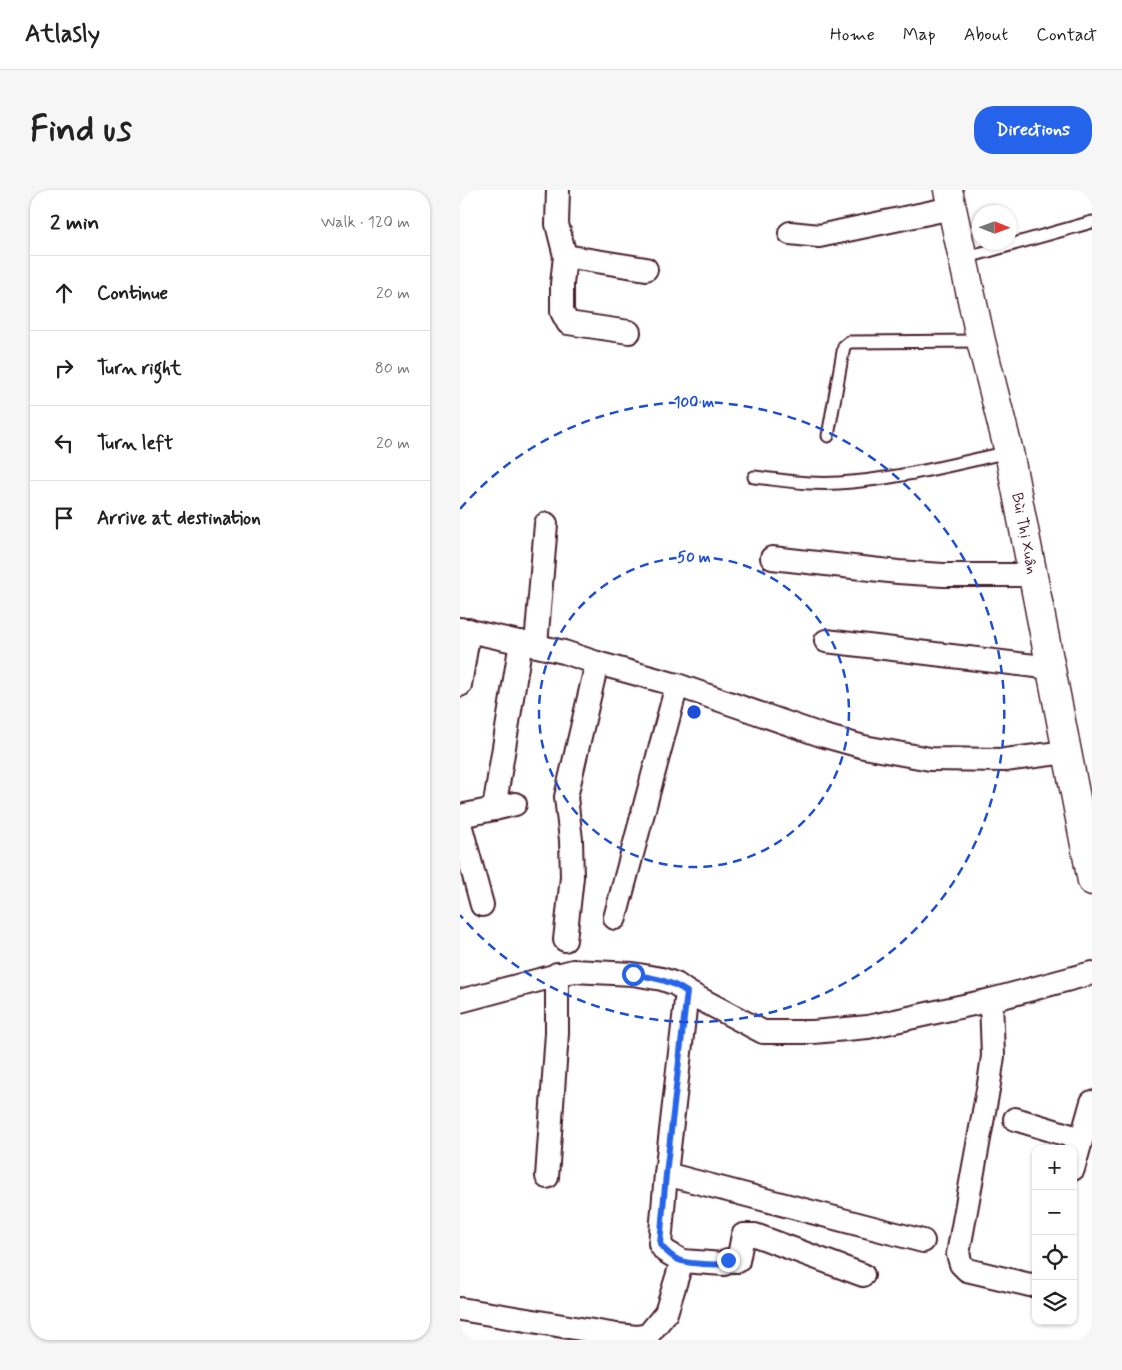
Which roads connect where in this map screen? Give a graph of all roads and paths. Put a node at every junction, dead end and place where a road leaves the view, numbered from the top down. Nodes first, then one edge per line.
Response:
1 (558, 190) edge
2 (950, 199) edge
3 (1092, 222) edge
4 (790, 233) dead end
5 (565, 256) junction
6 (964, 258) junction
7 (646, 269) dead end
8 (629, 332) dead end
9 (981, 341) junction
10 (828, 436) dead end
11 (1009, 452) junction
12 (754, 477) dead end
13 (546, 524) dead end
14 (772, 558) dead end
15 (1032, 576) junction
16 (464, 630) edge
17 (826, 641) dead end
18 (529, 644) junction
19 (597, 663) junction
20 (1052, 668) junction
21 (460, 685) edge
22 (677, 685) junction
23 (1066, 752) junction
24 (460, 816) edge
25 (460, 824) edge
26 (1092, 881) edge
27 (482, 905) dead end
28 (615, 918) dead end
29 (565, 940) dead end
30 (1092, 973) edge
31 (557, 974) junction
32 (687, 992) junction
33 (991, 1000) junction
34 (460, 1001) edge
35 (1092, 1102) edge
36 (1016, 1119) dead end
37 (1081, 1139) junction
38 (1077, 1154) edge
39 (666, 1174) junction
40 (547, 1177) dead end
41 (923, 1241) dead end
42 (682, 1261) junction
43 (863, 1275) dead end
44 (1032, 1285) edge
45 (460, 1309) edge

1 - 5 street
2 - 4 street
2 - 6 main road, Bùi Thị Xuân
3 - 6 lane
5 - 7 street
5 - 8 street
6 - 9 main road, Bùi Thị Xuân
9 - 10 lane
9 - 11 main road, Bùi Thị Xuân
11 - 12 lane
11 - 15 main road, Bùi Thị Xuân
13 - 18 street
14 - 15 street
15 - 20 main road, Bùi Thị Xuân
16 - 18 street
16 - 21 street
17 - 20 street
18 - 19 street
18 - 24 street
19 - 22 street
19 - 29 street
20 - 23 main road, Bùi Thị Xuân
22 - 23 street
22 - 28 street
23 - 26 main road, Bùi Thị Xuân
25 - 27 street
30 - 33 street
31 - 32 street
31 - 34 street
31 - 40 street
32 - 33 street
32 - 39 street
33 - 44 street
35 - 37 street
36 - 37 street
37 - 38 street
39 - 41 street
39 - 42 street
42 - 43 street
42 - 45 street

